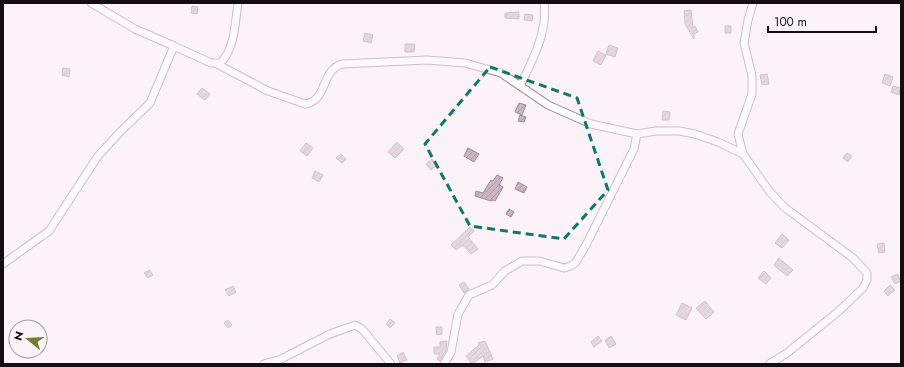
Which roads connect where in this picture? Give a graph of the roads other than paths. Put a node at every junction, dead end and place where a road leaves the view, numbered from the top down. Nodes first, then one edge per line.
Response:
1 (91, 3) edge
2 (238, 3) edge
3 (544, 3) edge
4 (753, 3) edge
5 (174, 46) junction
6 (215, 63) junction
7 (520, 86) junction
8 (637, 134) junction
9 (743, 154) junction
10 (3, 264) edge
11 (264, 364) edge
12 (391, 364) edge
13 (444, 364) edge
14 (769, 364) edge

1 - 5 street
2 - 6 street
3 - 7 street
4 - 9 street
5 - 6 street
5 - 10 street
6 - 7 street
7 - 8 street
8 - 9 street
8 - 13 street
9 - 14 street
11 - 12 street

